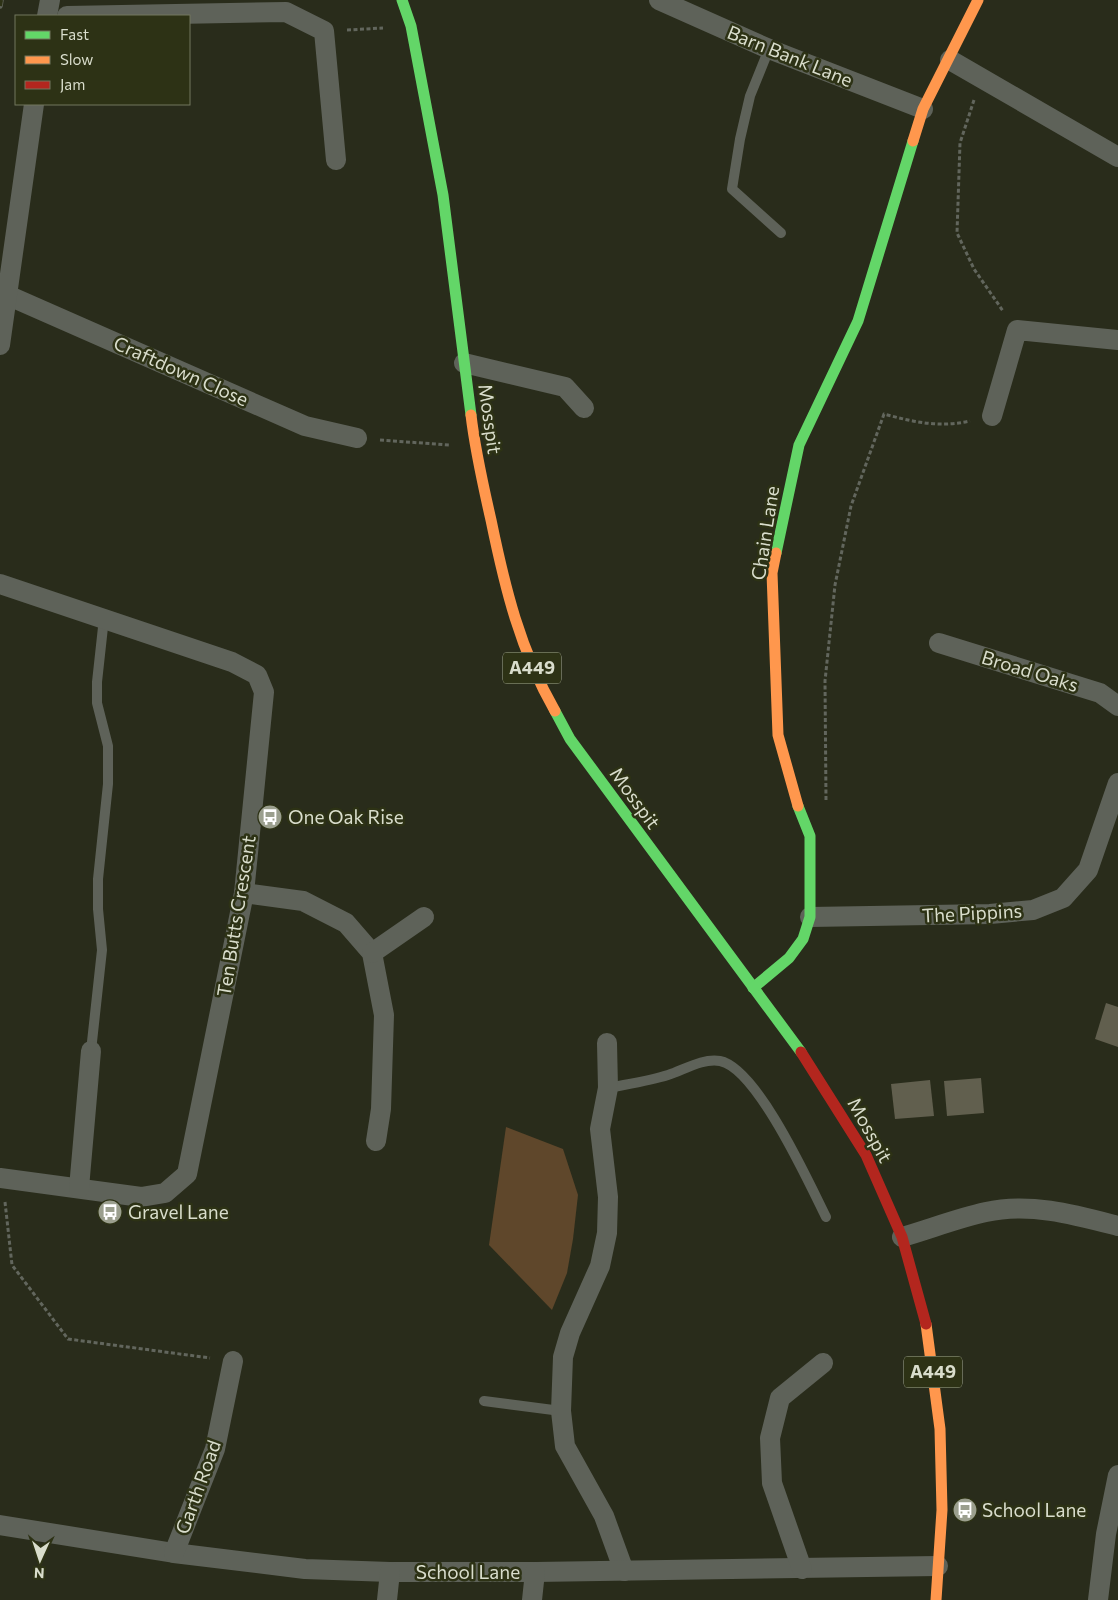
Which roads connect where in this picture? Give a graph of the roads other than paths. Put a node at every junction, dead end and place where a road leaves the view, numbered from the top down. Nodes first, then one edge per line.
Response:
1 (50, 0) edge
2 (402, 0) edge
3 (659, 0) edge
4 (978, 0) edge
5 (47, 15) edge
6 (122, 15) edge
7 (769, 49) junction
8 (950, 60) junction
9 (34, 105) edge
10 (923, 109) junction
11 (1118, 157) edge
12 (336, 160) dead end
13 (781, 233) dead end
14 (7, 295) junction
15 (1118, 340) edge
16 (0, 344) edge
17 (464, 363) junction
18 (584, 408) dead end
19 (992, 416) road end
20 (357, 438) road end
21 (0, 584) edge
22 (104, 618) junction
23 (939, 643) dead end
24 (1118, 706) edge
25 (1118, 783) edge
26 (244, 893) junction
27 (424, 917) dead end
28 (810, 917) junction
29 (372, 952) junction
30 (752, 988) junction
31 (607, 1043) dead end
32 (91, 1050) joint
33 (608, 1088) junction
34 (376, 1141) dead end
35 (1, 1178) edge
36 (79, 1188) junction
37 (826, 1217) dead end
38 (1118, 1226) edge
39 (902, 1237) junction
40 (233, 1361) road end
41 (823, 1363) dead end
42 (484, 1401) dead end
43 (561, 1411) junction
44 (1118, 1475) edge
45 (0, 1525) edge
46 (174, 1552) junction
47 (938, 1566) junction
48 (802, 1568) junction
49 (624, 1571) junction
50 (390, 1572) junction
51 (535, 1572) junction
52 (387, 1600) edge
53 (532, 1600) edge
54 (936, 1600) edge
55 (1098, 1600) edge

1 - 5 street
2 - 17 main road, Mosspit / A449
3 - 7 street, Barn Bank Lane
4 - 8 main road, Chain Lane
6 - 12 street
7 - 10 street, Barn Bank Lane
7 - 13 lane
8 - 10 main road, Chain Lane
8 - 11 street
9 - 14 street
10 - 28 main road, Chain Lane
14 - 16 street
14 - 20 street, Craftdown Close
15 - 19 street
17 - 18 street
17 - 30 main road, Mosspit / A449
21 - 22 street, Ten Butts Crescent
22 - 26 street, Ten Butts Crescent
22 - 32 lane
23 - 24 street, Broad Oaks
25 - 28 street, The Pippins
26 - 29 street
26 - 36 street, Ten Butts Crescent
27 - 29 street
28 - 30 main road, Chain Lane
29 - 34 street
30 - 39 main road, Mosspit / A449
31 - 33 street
32 - 36 street
33 - 37 lane
33 - 43 street
35 - 36 street, Ten Butts Crescent
38 - 39 street
39 - 47 main road, Mosspit / A449
40 - 46 street, Garth Road
41 - 48 street
42 - 43 lane
43 - 49 street
44 - 55 street
45 - 46 street, School Lane
46 - 50 street, School Lane
47 - 48 street, School Lane
47 - 54 main road, A449
48 - 49 street, School Lane
49 - 51 street, School Lane
50 - 51 street, School Lane
50 - 52 street
51 - 53 street

